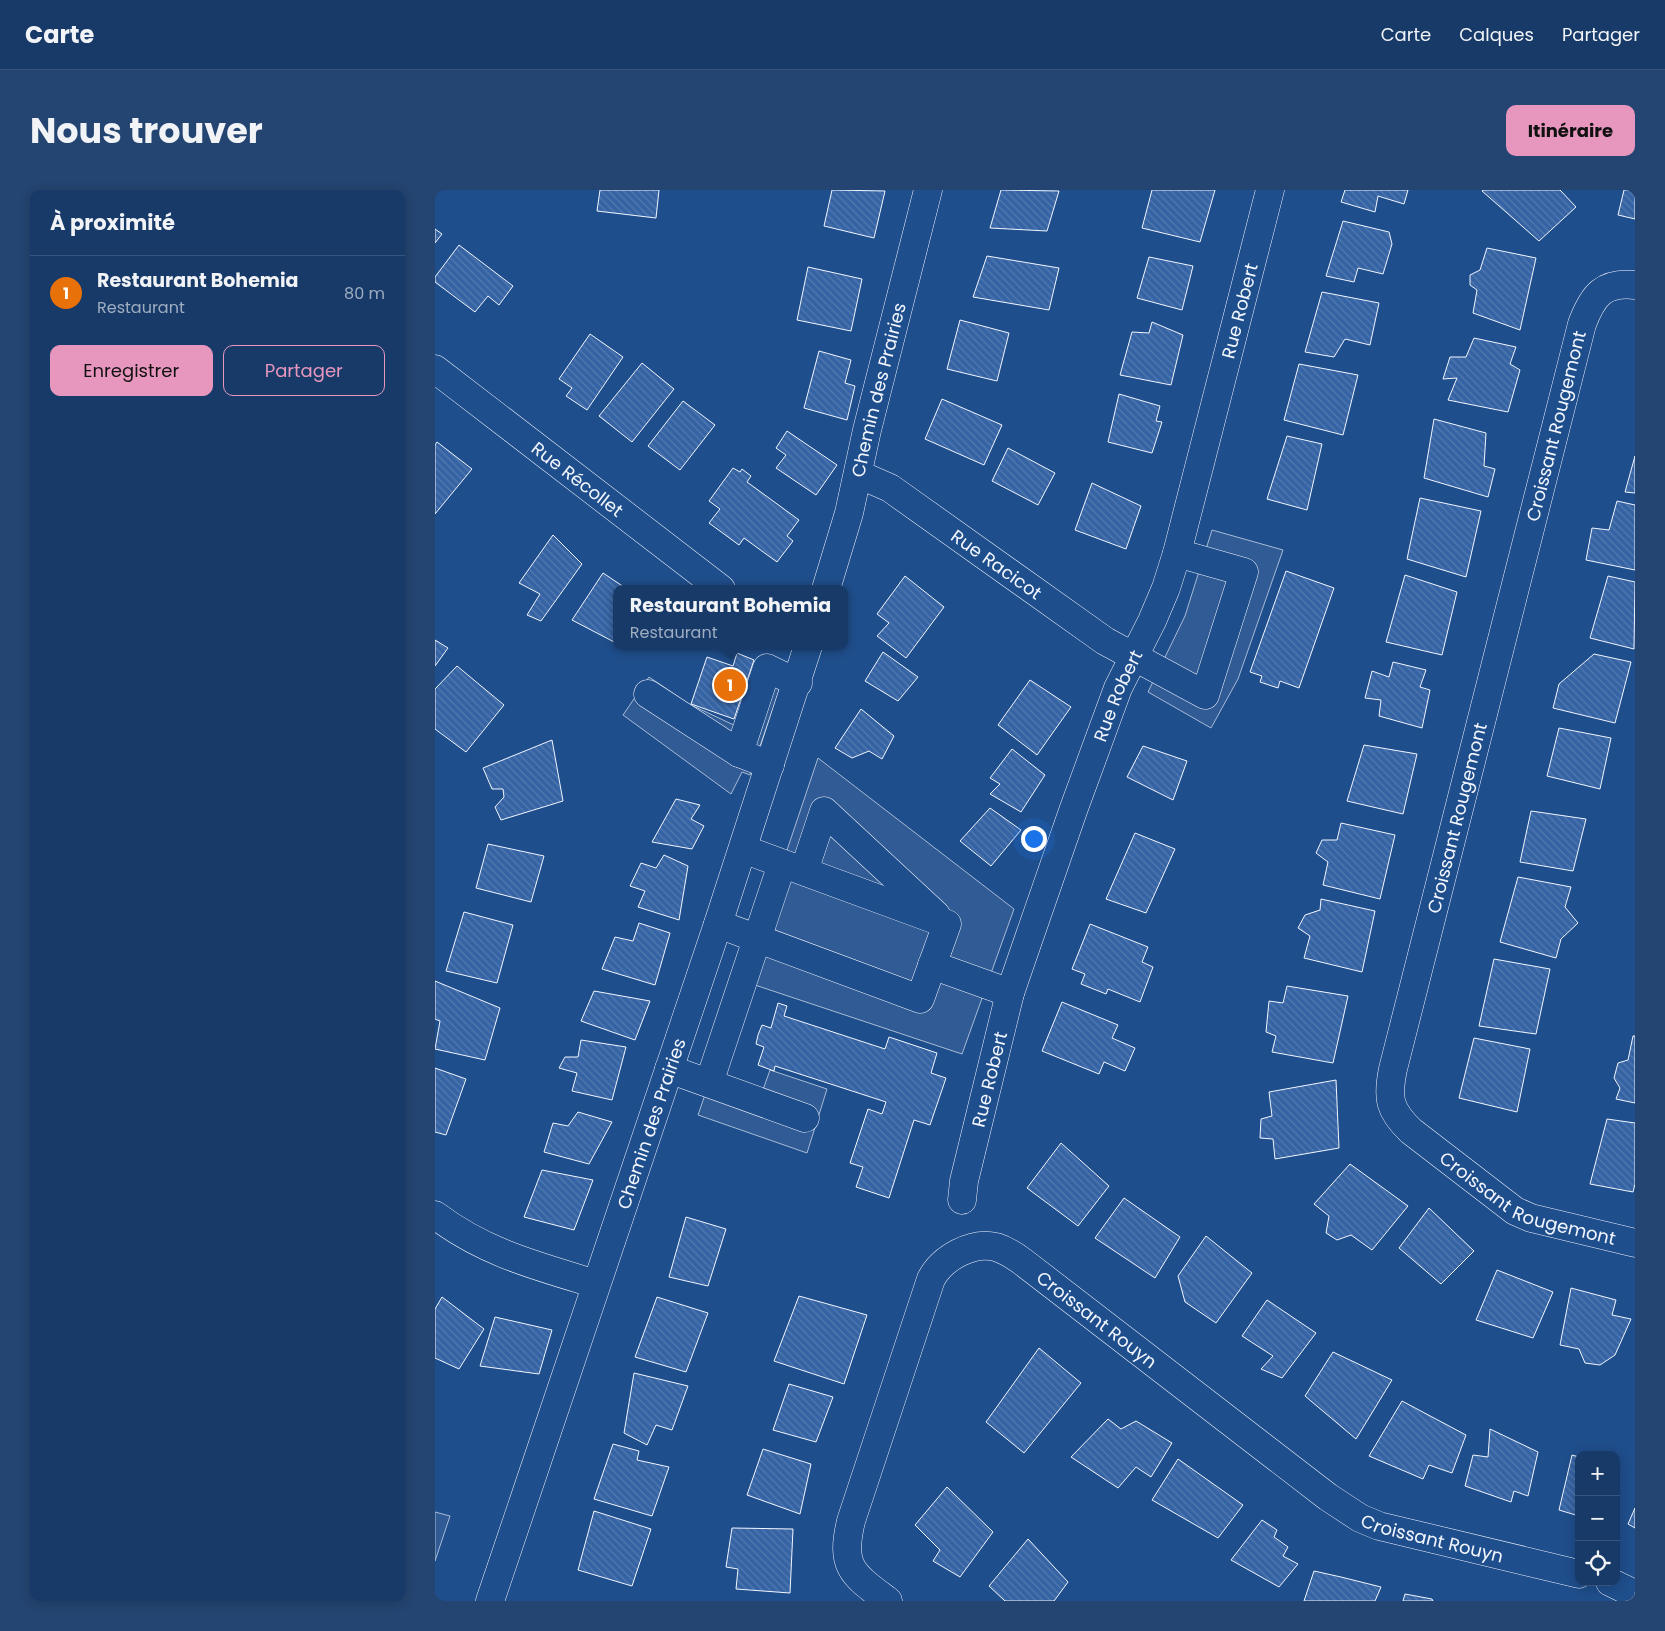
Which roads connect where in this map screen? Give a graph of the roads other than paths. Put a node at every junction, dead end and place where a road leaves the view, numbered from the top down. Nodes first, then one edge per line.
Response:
1 (928, 190) edge
2 (1270, 190) edge
3 (1635, 286) edge
4 (435, 369) edge
5 (858, 474) junction
6 (1177, 552) junction
7 (716, 585) edge
8 (827, 585) edge
9 (805, 650) edge
10 (1135, 655) junction
11 (798, 683) junction
12 (648, 694) dead end
13 (739, 753) junction
14 (770, 765) junction
15 (743, 849) junction
16 (793, 867) junction
17 (718, 924) junction
18 (947, 924) junction
19 (757, 939) junction
20 (932, 965) junction
21 (1010, 993) junction
22 (669, 1069) junction
23 (709, 1083) junction
24 (805, 1118) dead end
25 (962, 1200) dead end
26 (435, 1215) edge
27 (1635, 1243) edge
28 (596, 1284) junction
29 (1575, 1573) edge
30 (1618, 1586) edge
31 (1635, 1594) edge
32 (490, 1601) edge
33 (888, 1601) edge

1 - 5 street, Chemin des Prairies
2 - 6 street, Rue Robert
3 - 27 street, Croissant Rougemont
4 - 7 street, Rue Récollet
5 - 8 street, Chemin des Prairies
5 - 10 street, Rue Racicot
6 - 10 street, Rue Robert
6 - 10 street, Rue Racicot
9 - 11 street, Chemin des Prairies
10 - 21 street, Rue Robert
11 - 13 street
11 - 14 street, Chemin des Prairies
12 - 13 street
13 - 14 street
14 - 15 street, Chemin des Prairies
15 - 16 street
15 - 17 street, Chemin des Prairies
16 - 18 street
16 - 18 street
16 - 19 street
17 - 19 street
17 - 22 street, Chemin des Prairies
18 - 20 street
19 - 20 street
19 - 23 street
20 - 21 street
21 - 25 street, Rue Robert
22 - 23 street
22 - 28 street, Chemin des Prairies
23 - 24 street
26 - 28 street
28 - 32 street, Chemin des Prairies
29 - 33 street, Croissant Rouyn
30 - 31 street

